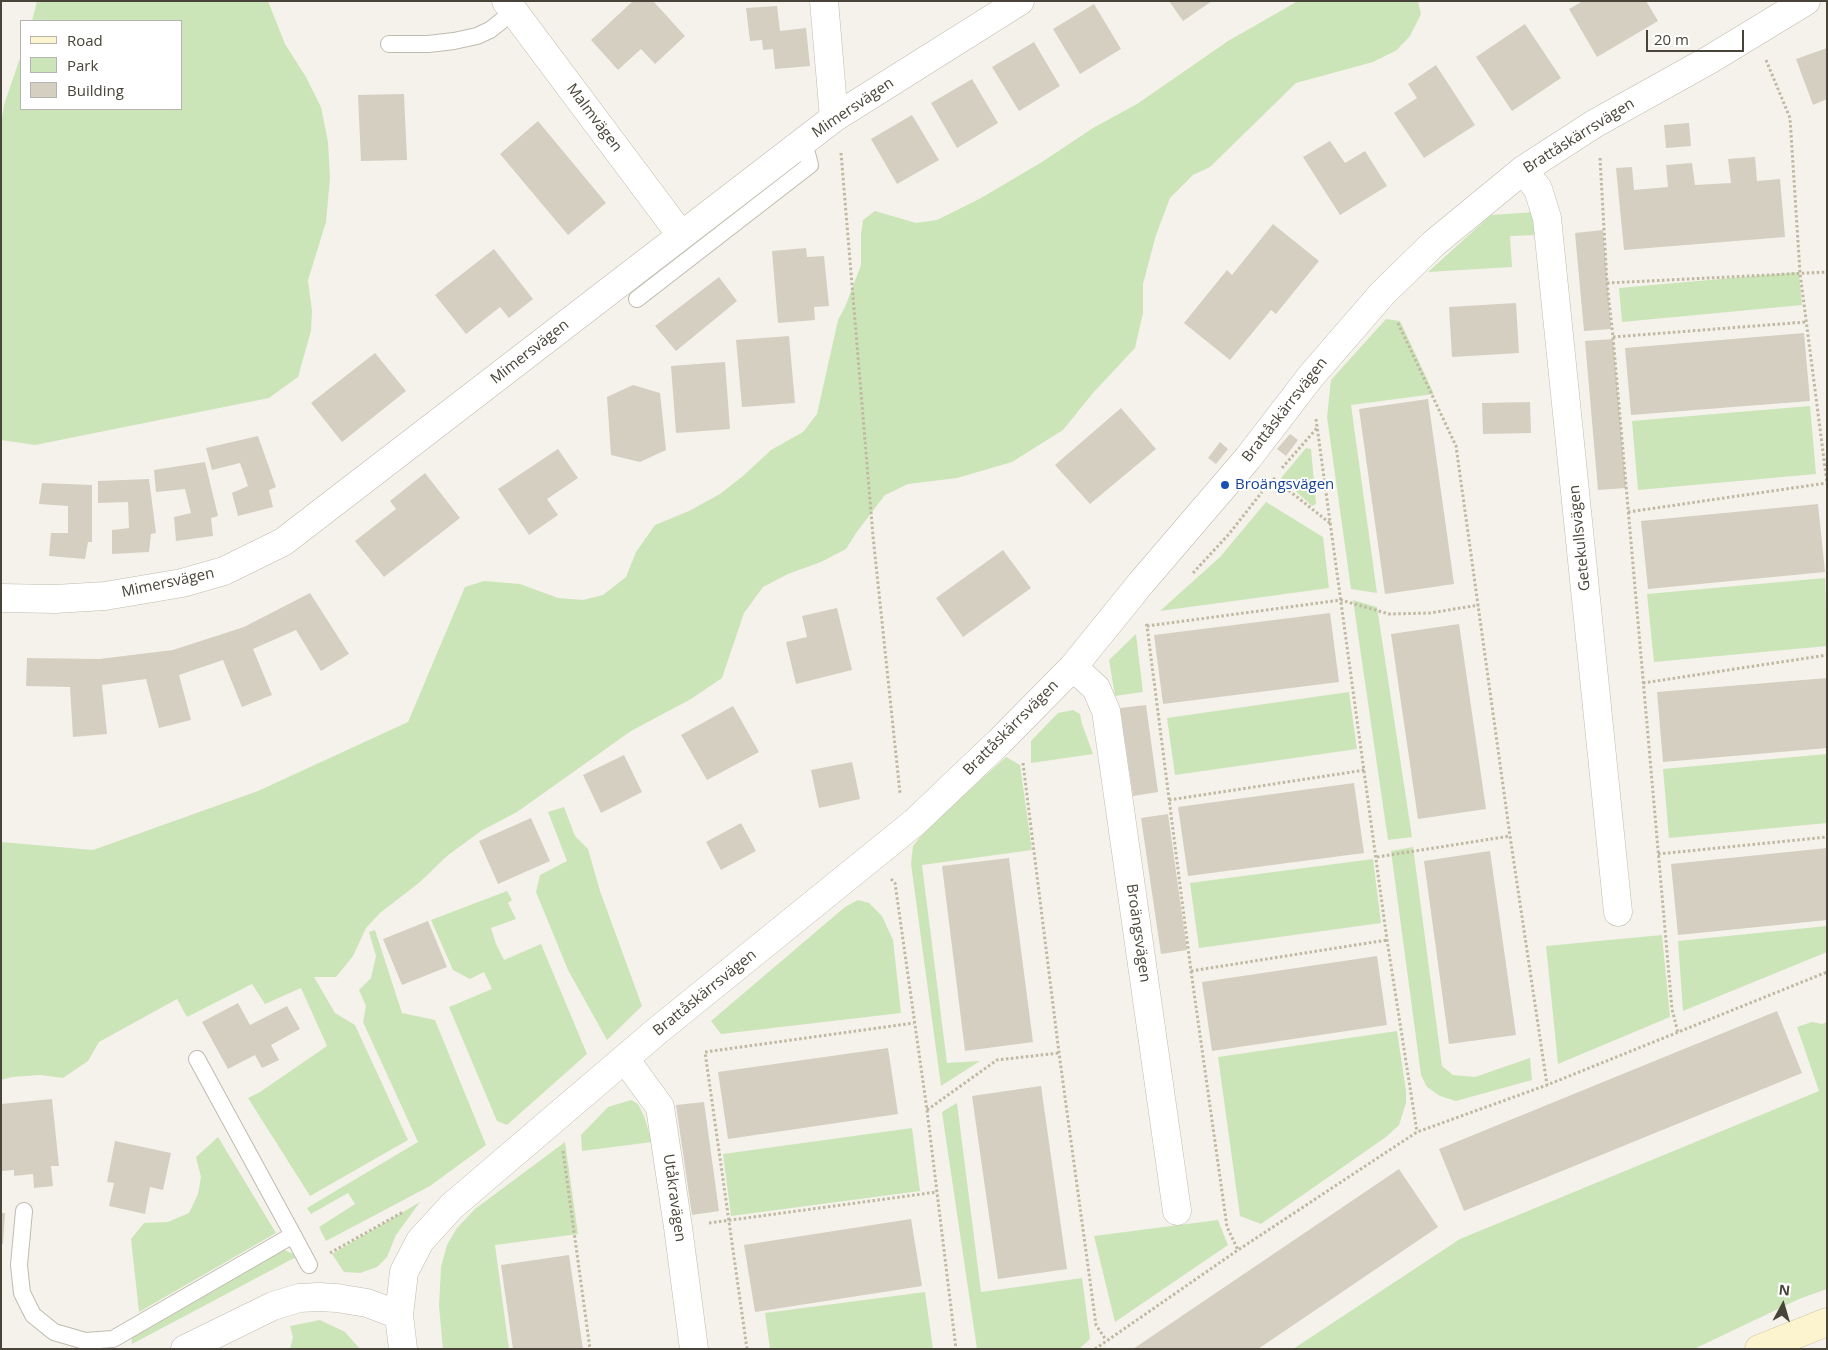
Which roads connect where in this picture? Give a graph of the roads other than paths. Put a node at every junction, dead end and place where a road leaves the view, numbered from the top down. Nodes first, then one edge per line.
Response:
1 (824, 1) edge
2 (1020, 1) edge
3 (1806, 1) edge
4 (510, 6) edge
5 (389, 44) dead end
6 (834, 118) junction
7 (804, 142) junction
8 (1524, 170) junction
9 (681, 235) junction
10 (637, 299) dead end
11 (1, 598) edge
12 (1073, 667) junction
13 (1618, 912) dead end
14 (197, 1059) dead end
15 (625, 1059) junction
16 (24, 1211) dead end
17 (1177, 1211) dead end
18 (293, 1235) junction
19 (309, 1265) dead end
20 (399, 1315) junction
21 (1827, 1322) edge
22 (185, 1349) edge
23 (403, 1349) edge
24 (694, 1349) edge
25 (1759, 1349) edge

1 - 6 street
2 - 6 street, Mimersvägen
3 - 8 street, Brattåskärrsvägen
4 - 5 lane
4 - 9 street, Malmvägen
6 - 7 street, Mimersvägen
7 - 9 street, Mimersvägen
7 - 10 lane
8 - 12 street, Brattåskärrsvägen
8 - 13 street, Getekullsvägen
9 - 11 street, Mimersvägen
12 - 15 street, Brattåskärrsvägen
12 - 17 street, Broängsvägen
14 - 18 lane
15 - 20 street, Brattåskärrsvägen
15 - 24 street, Utåkravägen
16 - 18 lane
18 - 19 lane
20 - 22 street
20 - 23 street, Brattåskärrsvägen
21 - 25 street

